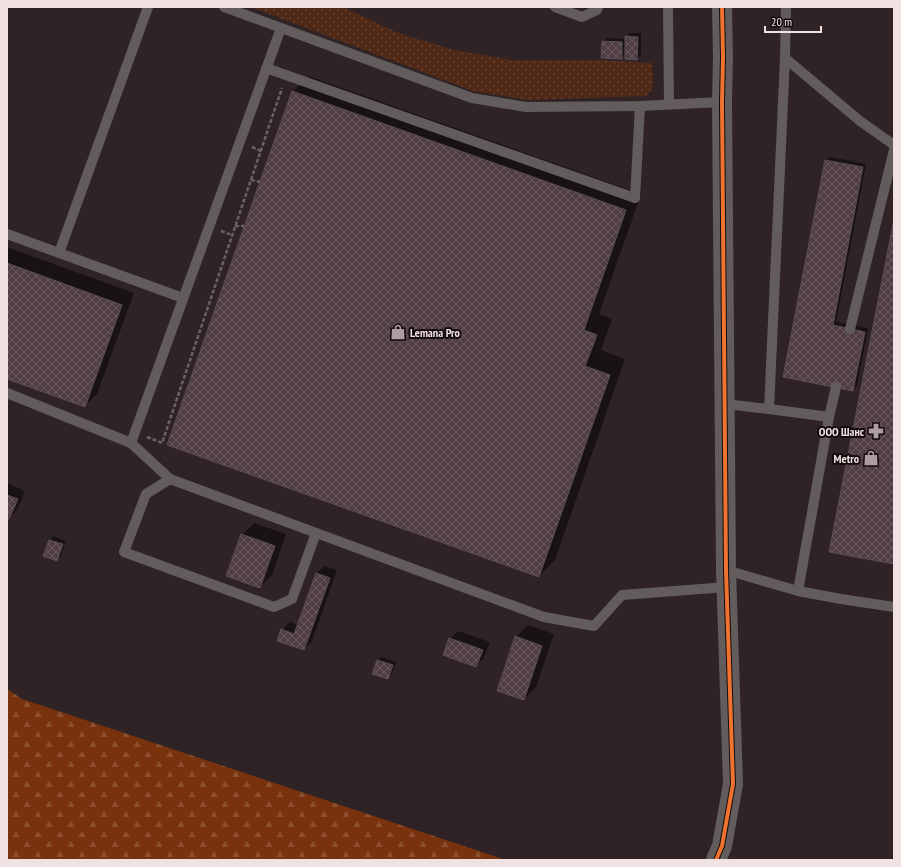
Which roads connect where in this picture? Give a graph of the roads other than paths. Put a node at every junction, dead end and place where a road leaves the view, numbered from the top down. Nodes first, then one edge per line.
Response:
1 (148, 7) edge
2 (224, 7) edge
3 (555, 7) edge
4 (598, 7) edge
5 (668, 7) edge
6 (722, 7) edge
7 (786, 7) edge
8 (281, 28) junction
9 (785, 58) junction
10 (266, 68) junction
11 (722, 102) junction
12 (669, 104) junction
13 (640, 106) junction
14 (894, 145) edge
15 (894, 150) edge
16 (7, 234) edge
17 (59, 253) junction
18 (183, 298) junction
19 (850, 329) dead end
20 (836, 387) dead end
21 (7, 393) edge
22 (725, 404) junction
23 (769, 409) junction
24 (828, 416) junction
25 (131, 443) junction
26 (170, 480) junction
27 (316, 533) junction
28 (727, 579) junction
29 (798, 590) junction
30 (894, 607) edge
31 (716, 860) edge

1 - 17 lane
2 - 8 lane
3 - 4 lane
5 - 12 lane
6 - 11 street
7 - 9 lane
8 - 10 lane
8 - 13 lane
9 - 14 lane
9 - 23 lane
10 - 13 lane
10 - 18 lane
11 - 12 lane
11 - 22 street
12 - 13 lane
15 - 19 lane
16 - 17 lane
17 - 18 lane
18 - 25 lane
20 - 24 lane
21 - 25 lane
22 - 23 lane
22 - 28 street
23 - 24 lane
24 - 29 lane
25 - 26 lane
26 - 27 lane
26 - 27 lane
27 - 28 lane
28 - 29 lane
28 - 31 street
29 - 30 lane

